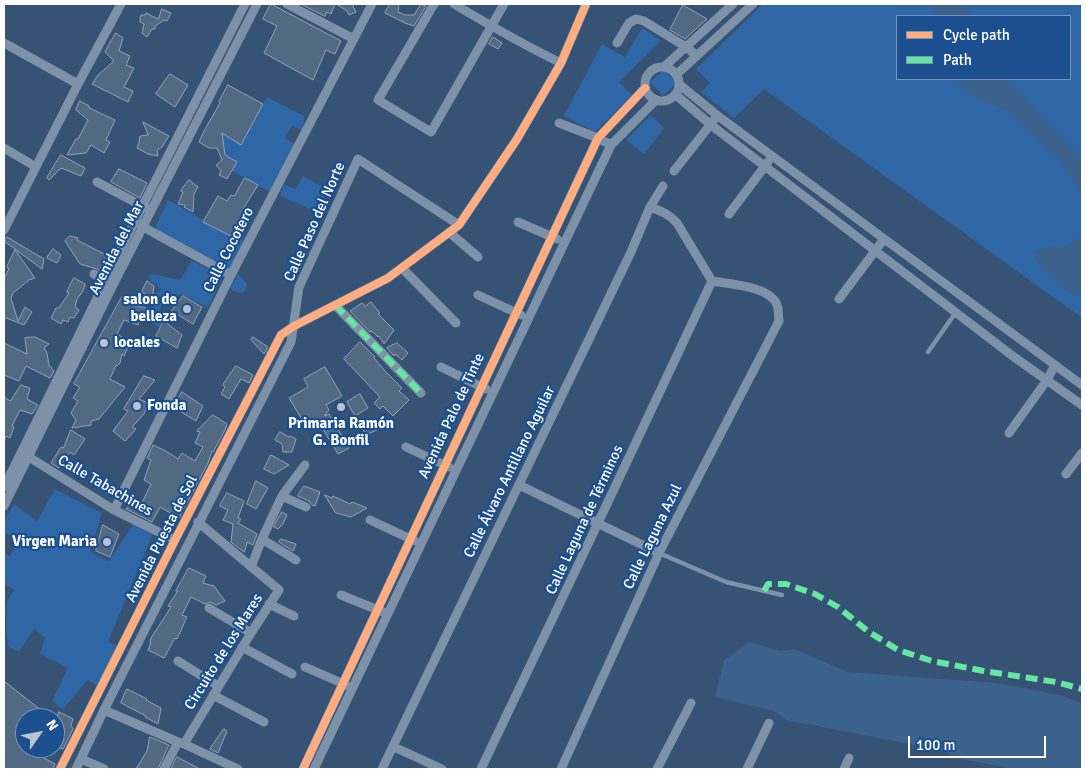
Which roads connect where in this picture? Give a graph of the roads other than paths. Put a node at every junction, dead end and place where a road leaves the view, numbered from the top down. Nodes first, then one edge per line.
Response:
1 (121, 4) edge
2 (245, 4) edge
3 (257, 4) edge
4 (287, 4) edge
5 (372, 4) edge
6 (434, 4) edge
7 (454, 4) edge
8 (504, 4) edge
9 (586, 4) edge
10 (733, 4) edge
11 (752, 4) edge
12 (491, 27) junction
13 (354, 38) junction
14 (4, 43) edge
15 (617, 43) dead end
16 (686, 47) junction
17 (697, 56) junction
18 (561, 63) junction
19 (665, 66) junction
20 (677, 74) junction
21 (78, 84) junction
22 (680, 85) junction
23 (646, 88) junction
24 (676, 95) junction
25 (656, 100) junction
26 (718, 116) junction
27 (559, 123) dead end
28 (711, 125) junction
29 (598, 138) junction
30 (611, 145) junction
31 (4, 148) edge
32 (772, 156) junction
33 (765, 166) junction
34 (36, 167) junction
35 (674, 171) dead end
36 (97, 182) dead end
37 (663, 186) dead end
38 (142, 206) junction
39 (650, 207) junction
40 (151, 211) junction
41 (729, 214) dead end
42 (134, 221) junction
43 (518, 222) dead end
44 (459, 225) junction
45 (143, 226) junction
46 (4, 230) edge
47 (449, 232) junction
48 (552, 236) junction
49 (884, 239) junction
50 (564, 242) junction
51 (876, 250) junction
52 (478, 257) dead end
53 (402, 268) junction
54 (94, 274) dead end
55 (230, 275) junction
56 (106, 280) junction
57 (712, 281) junction
58 (478, 295) dead end
59 (839, 300) dead end
60 (335, 305) junction
61 (956, 312) junction
62 (516, 313) junction
63 (528, 318) junction
64 (456, 324) dead end
65 (294, 326) junction
66 (928, 352) dead end
67 (1055, 365) junction
68 (442, 367) dead end
69 (258, 380) junction
70 (1047, 380) junction
71 (1082, 385) edge
72 (269, 386) junction
73 (481, 387) junction
74 (493, 392) junction
75 (421, 393) dead end
76 (1082, 405) edge
77 (1009, 433) dead end
78 (225, 444) junction
79 (406, 447) dead end
80 (236, 450) junction
81 (1082, 453) edge
82 (25, 455) junction
83 (305, 464) dead end
84 (445, 465) junction
85 (456, 470) junction
86 (1066, 474) dead end
87 (519, 485) junction
88 (4, 487) edge
89 (282, 496) junction
90 (197, 499) junction
91 (208, 505) junction
92 (4, 506) edge
93 (306, 507) dead end
94 (114, 510) junction
95 (370, 520) dead end
96 (198, 522) junction
97 (598, 523) junction
98 (262, 539) junction
99 (410, 539) junction
100 (175, 540) junction
101 (422, 543) junction
102 (659, 553) junction
103 (296, 560) dead end
104 (251, 567) junction
105 (341, 595) dead end
106 (782, 595) dead end
107 (269, 604) junction
108 (209, 608) dead end
109 (377, 610) junction
110 (388, 614) junction
111 (294, 616) dead end
112 (251, 633) junction
113 (242, 647) junction
114 (178, 661) dead end
115 (305, 667) dead end
116 (292, 674) dead end
117 (343, 684) junction
118 (218, 686) junction
119 (353, 688) junction
120 (213, 696) junction
121 (691, 703) dead end
122 (104, 710) junction
123 (264, 722) dead end
124 (769, 723) dead end
125 (181, 743) junction
126 (394, 747) junction
127 (82, 758) junction
128 (849, 758) dead end
129 (307, 760) junction
130 (316, 767) edge
131 (60, 769) edge
132 (76, 769) edge
133 (104, 769) edge
134 (164, 769) edge
135 (238, 769) edge
136 (303, 769) edge
137 (382, 769) edge
138 (442, 769) edge
139 (481, 769) edge
140 (560, 769) edge
141 (657, 769) edge
142 (747, 769) edge
143 (844, 769) edge

1 - 21 street
2 - 38 street, Avenida del Mar
3 - 40 street, Avenida del Mar
4 - 13 street
5 - 13 street, Calle Cocotero
6 - 12 street
7 - 12 street
8 - 12 street
9 - 18 street
10 - 16 street
11 - 17 street
12 - 18 street
13 - 55 street, Calle Cocotero
14 - 21 street
15 - 16 street
16 - 17 street
16 - 19 street
17 - 20 street
18 - 44 street
19 - 20 street
19 - 23 street
20 - 22 street
21 - 34 street
22 - 24 street
22 - 26 street
23 - 25 street
23 - 29 street, Avenida Palo de Tinte
24 - 25 street
24 - 28 street
25 - 30 street, Avenida Palo de Tinte
26 - 28 street
26 - 32 street
27 - 29 street
28 - 33 street
28 - 35 street
29 - 30 street
29 - 48 street, Avenida Palo de Tinte
30 - 50 street, Avenida Palo de Tinte
31 - 34 street
32 - 33 street
32 - 49 street
33 - 41 street
33 - 51 street
34 - 46 street
36 - 38 street
37 - 39 street, Calle Álvaro Antillano Aguilar
38 - 40 street
38 - 42 street, Avenida del Mar
39 - 57 street
39 - 87 street, Calle Álvaro Antillano Aguilar
40 - 45 street, Avenida del Mar
42 - 45 street
42 - 56 street, Avenida del Mar
43 - 48 street
44 - 47 street
44 - 65 street, Calle Paso del Norte
45 - 55 street
45 - 82 street, Avenida del Mar
47 - 52 street
47 - 53 street
48 - 50 street
48 - 62 street, Avenida Palo de Tinte
49 - 51 street
49 - 67 street
50 - 63 street, Avenida Palo de Tinte
51 - 59 street
51 - 61 street
53 - 60 street
53 - 64 street
54 - 56 street
55 - 94 street, Calle Cocotero
56 - 82 street, Avenida del Mar
57 - 97 street, Calle Laguna de Términos
57 - 102 street, Calle Laguna Azul
58 - 62 street
60 - 65 street
60 - 75 street
61 - 66 lane
61 - 70 street
62 - 63 street
62 - 73 street, Avenida Palo de Tinte
63 - 74 street, Avenida Palo de Tinte
65 - 69 street, Avenida Puesta de Sol
65 - 72 street, Avenida Puesta de Sol
67 - 70 street
67 - 71 street
68 - 73 street
69 - 72 street
69 - 78 street, Avenida Puesta de Sol
70 - 76 street
70 - 77 street
72 - 80 street, Avenida Puesta de Sol
73 - 74 street
73 - 84 street, Avenida Palo de Tinte
74 - 85 street, Avenida Palo de Tinte
78 - 80 street
78 - 90 street, Avenida Puesta de Sol
79 - 84 street
80 - 91 street, Avenida Puesta de Sol
81 - 86 street
82 - 88 street, Avenida del Mar
82 - 92 street, Avenida del Mar
82 - 94 street, Calle Tabachines
83 - 89 street
84 - 85 street
84 - 99 street, Avenida Palo de Tinte
85 - 101 street, Avenida Palo de Tinte
87 - 97 street
87 - 126 street, Calle Álvaro Antillano Aguilar
89 - 93 street
89 - 98 street
90 - 91 street
90 - 100 street, Avenida Puesta de Sol
91 - 96 street, Avenida Puesta de Sol
94 - 100 street, Calle Tabachines
95 - 99 street
96 - 104 street, Circuito de los Mares
96 - 122 street, Avenida Puesta de Sol
97 - 102 street
97 - 139 street, Calle Laguna de Términos
98 - 103 street
98 - 104 street
99 - 101 street
99 - 109 street, Avenida Palo de Tinte
100 - 131 street, Avenida Puesta de Sol
101 - 110 street, Avenida Palo de Tinte
102 - 106 lane
102 - 140 street, Calle Laguna Azul
104 - 107 street, Circuito de los Mares
105 - 109 street
107 - 111 street
107 - 112 street, Circuito de los Mares
108 - 112 street
109 - 110 street
109 - 117 street, Avenida Palo de Tinte
110 - 119 street, Avenida Palo de Tinte
112 - 113 street, Circuito de los Mares
113 - 116 street
113 - 118 street, Circuito de los Mares
114 - 118 street
115 - 117 street
117 - 119 street
117 - 129 street, Avenida Palo de Tinte
118 - 120 street, Circuito de los Mares
119 - 130 street, Avenida Palo de Tinte
120 - 123 street
120 - 125 street, Circuito de los Mares
121 - 141 street
122 - 125 street
122 - 127 street, Avenida Puesta de Sol
124 - 142 street
125 - 134 street, Circuito de los Mares
125 - 135 street
126 - 137 street, Calle Álvaro Antillano Aguilar
126 - 138 street
127 - 132 street, Avenida Puesta de Sol
127 - 133 street
128 - 143 street
129 - 130 street
129 - 136 street, Avenida Palo de Tinte

